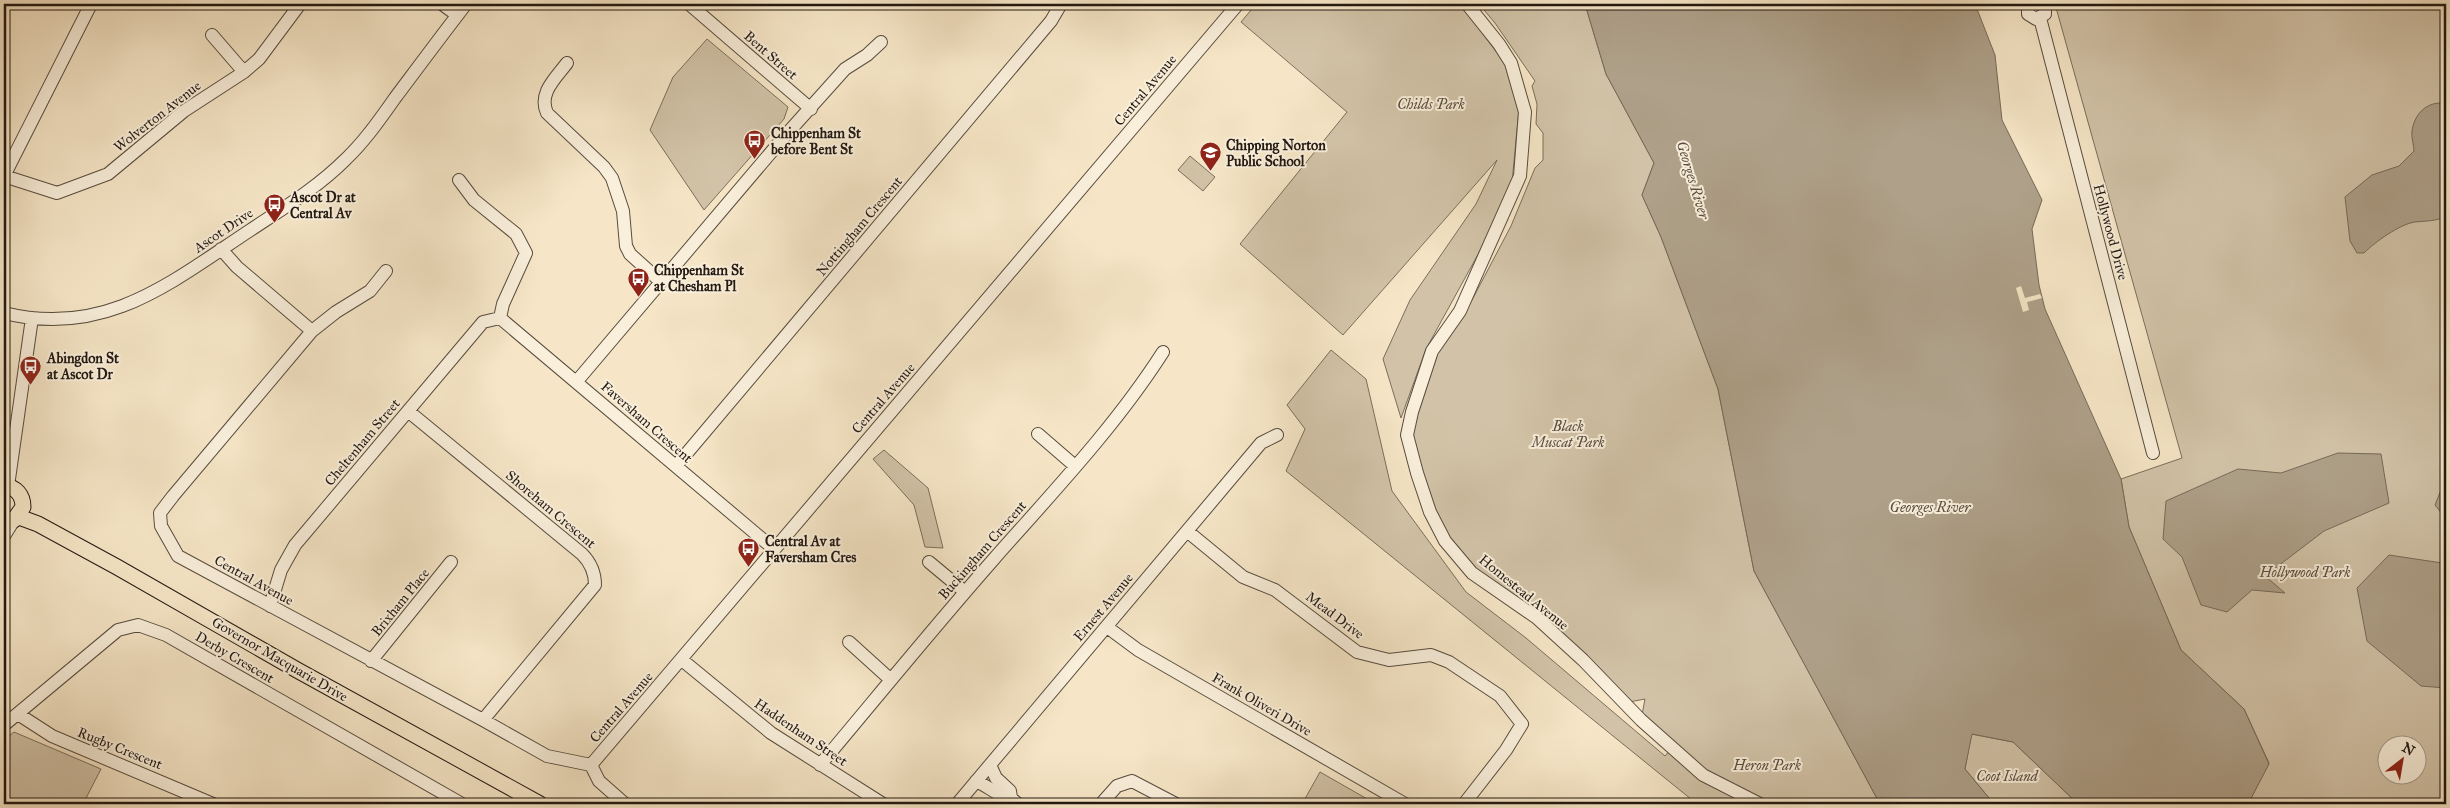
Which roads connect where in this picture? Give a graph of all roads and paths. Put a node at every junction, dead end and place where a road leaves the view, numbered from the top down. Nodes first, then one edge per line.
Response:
1 (91, 4) edge
2 (300, 4) edge
3 (442, 4) edge
4 (466, 4) edge
5 (689, 4) edge
6 (1061, 4) edge
7 (1238, 4) edge
8 (1468, 4) edge
9 (2028, 4) edge
10 (2047, 4) edge
11 (457, 15) junction
12 (2040, 18) junction
13 (212, 34) dead end
14 (881, 42) dead end
15 (568, 63) dead end
16 (244, 72) junction
17 (811, 109) junction
18 (4, 176) edge
19 (459, 180) dead end
20 (221, 249) junction
21 (386, 271) dead end
22 (660, 282) junction
23 (4, 314) edge
24 (32, 318) junction
25 (500, 318) junction
26 (312, 331) junction
27 (1163, 352) dead end
28 (577, 381) junction
29 (408, 411) junction
30 (1038, 434) dead end
31 (1277, 435) dead end
32 (2153, 453) dead end
33 (676, 466) junction
34 (1075, 466) junction
35 (6, 486) edge
36 (12, 520) edge
37 (1187, 531) junction
38 (4, 536) edge
39 (774, 549) junction
40 (451, 562) dead end
41 (929, 562) dead end
42 (965, 592) junction
43 (270, 606) junction
44 (1107, 627) junction
45 (849, 642) dead end
46 (682, 660) junction
47 (371, 661) junction
48 (891, 680) junction
49 (18, 714) junction
50 (483, 720) junction
51 (4, 725) edge
52 (820, 764) junction
53 (591, 765) junction
54 (990, 765) junction
55 (976, 782) junction
56 (1015, 801) edge
57 (213, 804) edge
58 (462, 804) edge
59 (540, 804) edge
60 (625, 804) edge
61 (883, 804) edge
62 (956, 804) edge
63 (1101, 804) edge
64 (1176, 804) edge
65 (1405, 804) edge
66 (1464, 804) edge
67 (1760, 804) edge

1 - 18 street
2 - 16 street, Wolverton Avenue
3 - 11 street
4 - 11 street, Ascot Drive
5 - 17 street, Bent Street
6 - 33 street, Nottingham Crescent
7 - 39 street, Central Avenue
8 - 67 street, Homestead Avenue
9 - 12 street
10 - 12 street
11 - 20 street, Ascot Drive
12 - 32 street, Hollywood Drive
13 - 16 street
14 - 17 street
15 - 22 street
16 - 18 street, Wolverton Avenue
17 - 22 street
19 - 25 street
20 - 24 street, Ascot Drive
20 - 26 street
21 - 26 street, Central Avenue
22 - 28 street
23 - 24 street, Ascot Drive
24 - 35 street
25 - 28 street, Faversham Crescent
25 - 29 street, Cheltenham Street
26 - 43 street, Central Avenue
27 - 34 street, Buckingham Crescent
28 - 33 street, Faversham Crescent
29 - 43 street, Cheltenham Street
29 - 50 street, Shoreham Crescent
30 - 34 street
31 - 37 street, Ernest Avenue
33 - 39 street, Faversham Crescent
34 - 42 street, Buckingham Crescent
35 - 36 main road
36 - 38 street
36 - 59 main road, Governor Macquarie Drive
37 - 44 street, Ernest Avenue
37 - 66 street, Mead Drive
39 - 46 street, Central Avenue
40 - 47 street, Brixham Place
41 - 42 street
42 - 48 street, Buckingham Crescent
43 - 47 street, Central Avenue
44 - 54 street, Ernest Avenue
44 - 65 street, Frank Oliveri Drive
45 - 48 street
46 - 52 street, Haddenham Street
46 - 53 street, Central Avenue
47 - 50 street, Central Avenue
48 - 52 street, Buckingham Crescent
49 - 51 street, Derby Crescent
49 - 57 street, Rugby Crescent
49 - 58 street, Derby Crescent
50 - 53 street, Central Avenue
52 - 61 street, Haddenham Street
53 - 60 street
54 - 55 street, Ernest Avenue
54 - 56 street
55 - 56 street
55 - 62 street, Ernest Avenue
63 - 64 street

